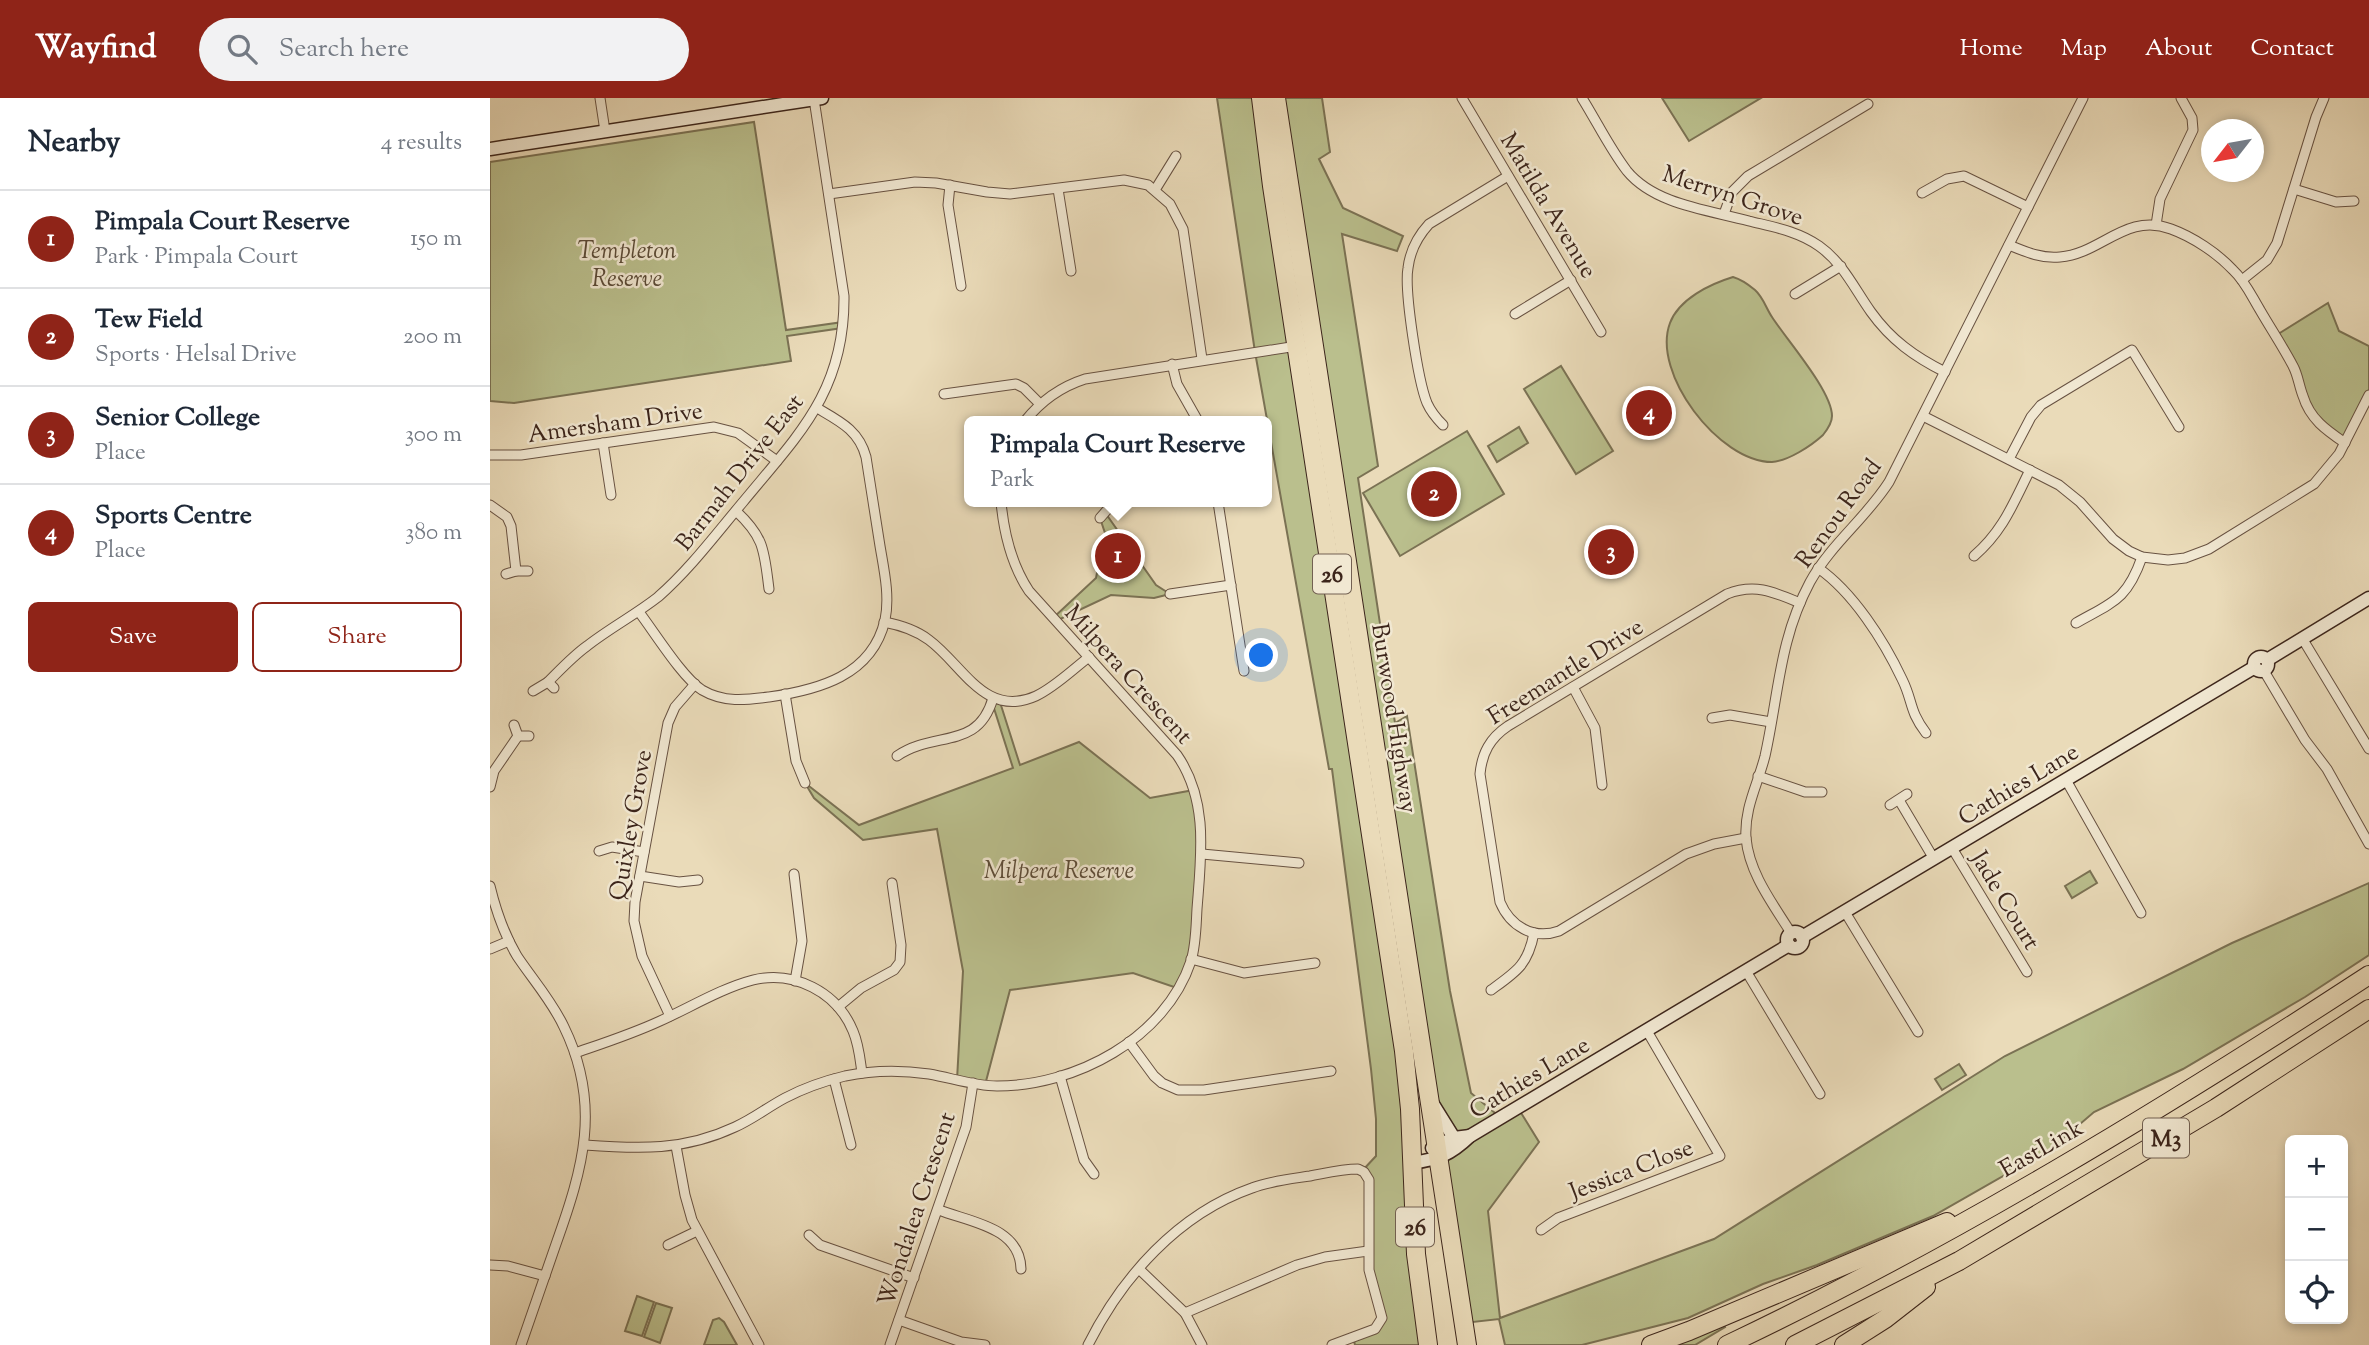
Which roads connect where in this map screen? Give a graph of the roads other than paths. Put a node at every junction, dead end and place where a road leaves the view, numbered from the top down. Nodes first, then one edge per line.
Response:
1 (600, 98) edge
2 (1261, 98) edge
3 (1276, 98) edge
4 (1462, 98) edge
5 (1583, 98) edge
6 (2083, 98) edge
7 (2181, 98) edge
8 (818, 99) edge
9 (2320, 101) edge
10 (1868, 104) dead end
11 (605, 131) junction
12 (490, 149) edge
13 (1176, 156) dead end
14 (1508, 176) junction
15 (950, 185) junction
16 (1058, 189) junction
17 (2294, 189) junction
18 (1155, 190) junction
19 (829, 194) junction
20 (1922, 194) dead end
21 (2354, 201) dead end
22 (2028, 206) junction
23 (1724, 214) junction
24 (2156, 225) junction
25 (2009, 245) junction
26 (1841, 266) junction
27 (1071, 271) dead end
28 (1571, 280) junction
29 (2242, 280) junction
30 (961, 286) dead end
31 (1795, 294) dead end
32 (1515, 313) dead end
33 (1601, 332) dead end
34 (1297, 346) junction
35 (1202, 359) junction
36 (1172, 364) junction
37 (1945, 372) junction
38 (944, 394) dead end
39 (2368, 402) edge
40 (1040, 404) junction
41 (817, 408) junction
42 (1029, 416) edge
43 (1195, 416) edge
44 (1923, 416) junction
45 (1443, 425) dead end
46 (2179, 427) dead end
47 (603, 443) junction
48 (2345, 443) junction
49 (490, 455) edge
50 (2009, 459) junction
51 (777, 461) junction
52 (2030, 470) junction
53 (611, 495) dead end
54 (490, 505) edge
55 (1003, 507) edge
56 (1110, 507) edge
57 (1219, 507) edge
58 (736, 511) junction
59 (1100, 518) dead end
60 (1974, 556) dead end
61 (2142, 557) junction
62 (1818, 568) junction
63 (527, 571) dead end
64 (1231, 584) junction
65 (769, 589) dead end
66 (1170, 594) dead end
67 (2369, 598) edge
68 (1800, 603) junction
69 (639, 612) junction
70 (884, 622) junction
71 (2076, 623) dead end
72 (2302, 638) junction
73 (1089, 657) junction
74 (2262, 666) junction
75 (1244, 671) dead end
76 (695, 684) junction
77 (1573, 687) junction
78 (533, 691) dead end
79 (785, 694) junction
80 (993, 698) junction
81 (1712, 718) dead end
82 (1771, 722) junction
83 (514, 725) dead end
84 (1926, 733) dead end
85 (518, 736) junction
86 (530, 736) dead end
87 (2369, 749) edge
88 (897, 756) dead end
89 (1758, 776) junction
90 (2066, 780) junction
91 (805, 783) dead end
92 (1602, 785) dead end
93 (490, 787) edge
94 (1822, 793) dead end
95 (1899, 800) dead end
96 (1746, 838) junction
97 (2369, 844) edge
98 (1952, 848) junction
99 (599, 851) dead end
100 (644, 852) junction
101 (1202, 854) junction
102 (1934, 859) junction
103 (1299, 863) dead end
104 (794, 874) dead end
105 (640, 876) junction
106 (698, 880) dead end
107 (892, 883) dead end
108 (490, 886) edge
109 (1845, 912) junction
110 (2141, 913) dead end
111 (1534, 933) junction
112 (1794, 938) junction
113 (509, 941) junction
114 (490, 950) edge
115 (1191, 959) junction
116 (1315, 963) dead end
117 (1746, 971) junction
118 (2027, 972) dead end
119 (2369, 975) edge
120 (795, 981) junction
121 (1491, 990) dead end
122 (838, 1007) junction
123 (2369, 1009) edge
124 (670, 1016) junction
125 (1647, 1031) junction
126 (1918, 1032) dead end
127 (1129, 1042) junction
128 (1413, 1048) junction
129 (575, 1053) junction
130 (1331, 1070) dead end
131 (862, 1073) junction
132 (1060, 1076) junction
133 (834, 1079) junction
134 (973, 1083) junction
135 (1820, 1094) dead end
136 (1429, 1098) junction
137 (1469, 1136) junction
138 (1454, 1138) junction
139 (584, 1145) junction
140 (850, 1145) dead end
141 (676, 1146) junction
142 (1437, 1152) junction
143 (1412, 1163) junction
144 (1094, 1174) dead end
145 (1996, 1203) junction
146 (939, 1210) junction
147 (1541, 1230) dead end
148 (697, 1231) junction
149 (809, 1235) dead end
150 (668, 1245) dead end
151 (1368, 1251) junction
152 (1959, 1261) junction
153 (490, 1265) edge
154 (1021, 1269) dead end
155 (1139, 1269) junction
156 (545, 1276) junction
157 (914, 1278) junction
158 (1185, 1313) junction
159 (899, 1321) junction
160 (1469, 1340) edge
161 (521, 1345) edge
162 (759, 1345) edge
163 (890, 1345) edge
164 (985, 1345) edge
165 (1088, 1345) edge
166 (1202, 1345) edge
167 (1332, 1345) edge
168 (1428, 1345) edge
169 (1651, 1345) edge
170 (1727, 1345) edge
171 (1795, 1345) edge
172 (1844, 1345) edge

1 - 11 street
2 - 34 highway, Burwood Highway / 26
3 - 128 highway, Burwood Highway / 26
4 - 14 street, Matilda Avenue
5 - 23 street, Merryn Grove
6 - 22 street, Renou Road
7 - 24 street
8 - 11 street
8 - 19 street, Barmah Drive East
9 - 17 street
10 - 23 street
11 - 12 street
13 - 18 street
14 - 28 street, Matilda Avenue
14 - 45 street
15 - 16 street
15 - 19 street
15 - 30 street
16 - 18 street
16 - 27 street
17 - 21 street
17 - 29 street
18 - 35 street
19 - 41 street, Barmah Drive East
20 - 22 street
22 - 25 street, Renou Road
23 - 26 street, Merryn Grove
24 - 25 street
24 - 29 street
25 - 37 street, Renou Road
26 - 31 street
26 - 37 street, Merryn Grove
28 - 32 street
28 - 33 street, Matilda Avenue
29 - 48 street
34 - 35 street
34 - 128 highway, Burwood Highway / 26
35 - 36 street
36 - 40 street
36 - 43 street
37 - 44 street, Renou Road
38 - 40 street
39 - 48 street
40 - 42 street
41 - 51 street, Barmah Drive East
41 - 70 street
44 - 50 street
44 - 62 street, Renou Road
46 - 50 street
47 - 49 street, Amersham Drive
47 - 51 street, Amersham Drive
47 - 53 street
48 - 61 street
50 - 52 street
51 - 58 street, Barmah Drive East
52 - 60 street
52 - 61 street
54 - 63 street
55 - 73 street, Milpera Crescent
56 - 59 street
57 - 64 street
58 - 65 street
58 - 69 street, Barmah Drive East
61 - 71 street
62 - 68 street, Renou Road
62 - 84 street
64 - 66 street
64 - 75 street
67 - 72 street, Cathies Lane
68 - 77 street, Freemantle Drive
68 - 82 street, Renou Road
69 - 76 street
69 - 78 street, Barmah Drive East
70 - 79 street
70 - 80 street
72 - 74 street, Cathies Lane
72 - 87 street
73 - 80 street
73 - 101 street, Milpera Crescent
74 - 90 street, Cathies Lane
74 - 97 street
76 - 79 street
76 - 100 street, Quixley Grove
77 - 92 street
77 - 111 street, Freemantle Drive
79 - 91 street
80 - 88 street
81 - 82 street
82 - 89 street, Renou Road
83 - 85 street
85 - 86 street
85 - 93 street
89 - 94 street
89 - 96 street, Renou Road
90 - 98 street, Cathies Lane
90 - 110 street
95 - 102 street
96 - 111 street
96 - 112 street, Renou Road
98 - 102 street, Cathies Lane
98 - 118 street, Jade Court
99 - 100 street
100 - 105 street, Quixley Grove
101 - 103 street
101 - 115 street, Milpera Crescent
102 - 109 street, Cathies Lane
104 - 120 street
105 - 106 street
105 - 124 street, Quixley Grove
107 - 122 street
108 - 113 street
109 - 112 street, Cathies Lane
109 - 126 street
111 - 121 street
112 - 117 street, Cathies Lane
113 - 114 street
113 - 129 street
115 - 116 street
115 - 127 street, Milpera Crescent
117 - 125 street, Cathies Lane
117 - 135 street
119 - 145 highway, EastLink / M3
120 - 122 street
120 - 124 street
122 - 131 street
123 - 152 highway, M3
124 - 129 street
125 - 137 street, Cathies Lane
125 - 147 street, Jessica Close
127 - 130 street
127 - 132 street, Milpera Crescent
128 - 136 highway, Burwood Highway / 26
128 - 143 highway, Burwood Highway / 26
129 - 139 street
131 - 133 street, Milpera Crescent
131 - 134 street, Milpera Crescent
132 - 134 street, Milpera Crescent
132 - 144 street
133 - 140 street
133 - 141 street, Milpera Crescent
134 - 146 street, Wondalea Crescent
136 - 138 street
136 - 142 highway, Burwood Highway / 26
137 - 138 street, Cathies Lane
137 - 142 street, Cathies Lane
138 - 142 street, Cathies Lane
139 - 141 street, Milpera Crescent
139 - 156 street
141 - 148 street
142 - 143 street, Cathies Lane
142 - 160 highway, Burwood Highway / 26
143 - 168 highway, Burwood Highway / 26
145 - 169 highway
145 - 170 highway, EastLink / M3
146 - 154 street
146 - 157 street, Wondalea Crescent
148 - 150 street
148 - 162 street
149 - 157 street
151 - 155 street
151 - 158 street
151 - 167 street
152 - 171 highway, M3
152 - 172 highway
153 - 156 street
155 - 158 street
155 - 165 street
156 - 161 street
157 - 159 street, Wondalea Crescent
158 - 166 street
159 - 163 street, Wondalea Crescent
159 - 164 street

